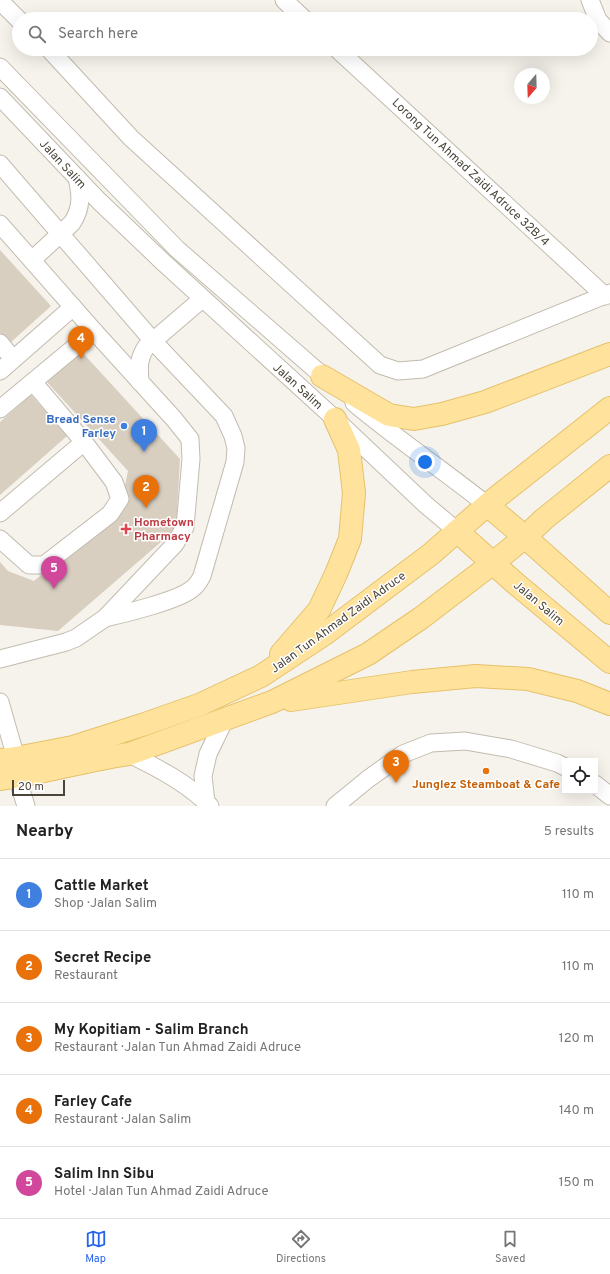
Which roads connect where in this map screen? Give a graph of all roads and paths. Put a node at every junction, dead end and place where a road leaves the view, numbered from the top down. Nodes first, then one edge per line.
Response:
1 (284, 0) edge
2 (590, 0) edge
3 (0, 1) edge
4 (297, 12) edge
5 (595, 12) edge
6 (12, 13) edge
7 (598, 20) edge
8 (610, 32) edge
9 (55, 56) edge
10 (345, 56) edge
11 (0, 67) edge
12 (0, 97) edge
13 (0, 164) edge
14 (77, 178) junction
15 (0, 224) edge
16 (60, 234) junction
17 (32, 260) junction
18 (607, 294) edge
19 (202, 299) junction
20 (73, 307) junction
21 (94, 331) junction
22 (153, 341) junction
23 (0, 343) edge
24 (610, 354) edge
25 (13, 359) junction
26 (0, 370) edge
27 (322, 376) junction
28 (33, 382) junction
29 (140, 382) junction
30 (610, 408) edge
31 (0, 410) edge
32 (335, 420) junction
33 (84, 442) junction
34 (610, 466) edge
35 (487, 505) junction
36 (0, 513) edge
37 (457, 531) junction
38 (525, 537) junction
39 (0, 539) edge
40 (493, 563) junction
41 (610, 613) edge
42 (105, 618) junction
43 (0, 659) edge
44 (610, 662) edge
45 (261, 676) junction
46 (0, 702) edge
47 (272, 702) junction
48 (610, 704) edge
49 (224, 721) junction
50 (129, 754) junction
51 (562, 766) edge
52 (8, 768) edge
53 (598, 786) edge
54 (610, 796) edge
55 (205, 805) edge
56 (26, 806) edge
57 (335, 806) edge

1 - 4 street
2 - 5 street
3 - 6 street
7 - 8 street
9 - 18 street
10 - 18 street, Lorong Tun Ahmad Zaidi Adruce 32B/4
11 - 27 street, Jalan Salim
12 - 14 street, Jalan Salim
13 - 16 street
14 - 16 street
14 - 19 street, Jalan Salim
15 - 17 street
16 - 17 street
16 - 22 street
17 - 20 street
19 - 22 street
19 - 32 street, Jalan Salim
20 - 21 street
20 - 25 street
21 - 28 street
21 - 29 street
22 - 29 street
22 - 42 street
23 - 25 street
24 - 27 main road
25 - 26 street
27 - 35 street, Jalan Salim
28 - 31 street
28 - 33 street
29 - 42 street
30 - 35 main road, Jalan Tun Ahmad Zaidi Adruce
32 - 37 street, Jalan Salim
32 - 45 main road
33 - 36 street
33 - 39 street
34 - 38 main road
35 - 37 main road, Jalan Tun Ahmad Zaidi Adruce
35 - 38 main road, Jalan Salim
37 - 40 main road, Jalan Salim
37 - 45 main road, Jalan Tun Ahmad Zaidi Adruce
38 - 40 main road
38 - 41 main road, Jalan Salim
40 - 44 main road, Jalan Salim
40 - 47 main road
42 - 43 street
45 - 52 main road, Jalan Tun Ahmad Zaidi Adruce
46 - 52 street
47 - 48 main road
47 - 49 main road
49 - 50 main road
49 - 55 street
50 - 52 main road
50 - 55 street
51 - 57 street
52 - 56 street
53 - 54 street

